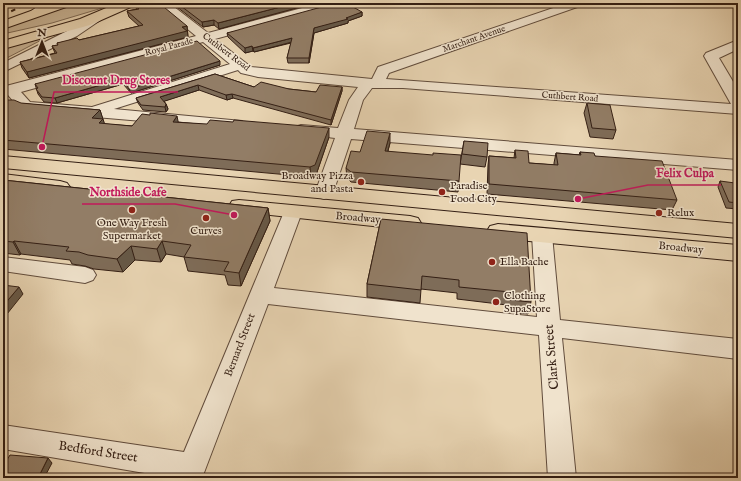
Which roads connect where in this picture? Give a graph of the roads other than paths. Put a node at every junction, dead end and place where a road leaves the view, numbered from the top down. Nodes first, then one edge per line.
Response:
1 (50, 3) edge
2 (65, 3) edge
3 (162, 3) edge
4 (334, 3) edge
5 (579, 3) edge
6 (125, 5) edge
7 (32, 15) junction
8 (98, 17) junction
9 (17, 20) junction
10 (3, 21) edge
11 (3, 25) edge
12 (3, 37) edge
13 (206, 37) junction
14 (738, 44) edge
15 (3, 45) edge
16 (240, 65) junction
17 (3, 68) edge
18 (369, 82) junction
19 (7, 90) edge
20 (738, 103) edge
21 (119, 108) junction
22 (738, 109) edge
23 (253, 126) edge
24 (285, 128) edge
25 (344, 133) junction
26 (3, 162) edge
27 (738, 165) edge
28 (3, 180) edge
29 (79, 188) edge
30 (324, 193) junction
31 (297, 201) junction
32 (216, 203) edge
33 (317, 214) junction
34 (430, 225) edge
35 (677, 225) junction
36 (478, 229) edge
37 (738, 231) edge
38 (542, 235) junction
39 (685, 248) junction
40 (738, 253) edge
41 (3, 264) edge
42 (85, 274) dead end
43 (260, 295) junction
44 (549, 327) junction
45 (738, 349) edge
46 (3, 437) edge
47 (190, 472) edge
48 (562, 478) edge

1 - 7 street
2 - 7 main road
3 - 13 street, Cuthbert Road
4 - 13 street, Royal Parade
5 - 18 street, Marchant Avenue
6 - 8 main road
6 - 12 main road
7 - 9 main road
8 - 15 main road
8 - 17 street
9 - 10 main road
9 - 11 main road
13 - 16 street, Cuthbert Road
13 - 19 street, Royal Parade
14 - 20 street
16 - 18 street, Cuthbert Road
16 - 21 street
18 - 22 street, Cuthbert Road
18 - 25 street, Marchant Avenue
19 - 21 street
21 - 23 street
24 - 25 street
25 - 27 street
25 - 30 street, Marchant Avenue
26 - 31 main road, Broadway
28 - 29 main road
30 - 31 main road, Broadway
30 - 33 main road
30 - 35 main road, Broadway
31 - 32 main road, Broadway
31 - 33 main road, Broadway
31 - 43 street, Bernard Street
33 - 34 main road, Broadway
35 - 37 main road, Broadway
35 - 39 main road
36 - 38 main road, Broadway
38 - 39 main road, Broadway
38 - 44 street, Clark Street
39 - 40 main road, Broadway
41 - 42 street
43 - 44 street
43 - 47 street, Bernard Street
44 - 45 street
44 - 48 street, Clark Street
46 - 47 street, Bedford Street

